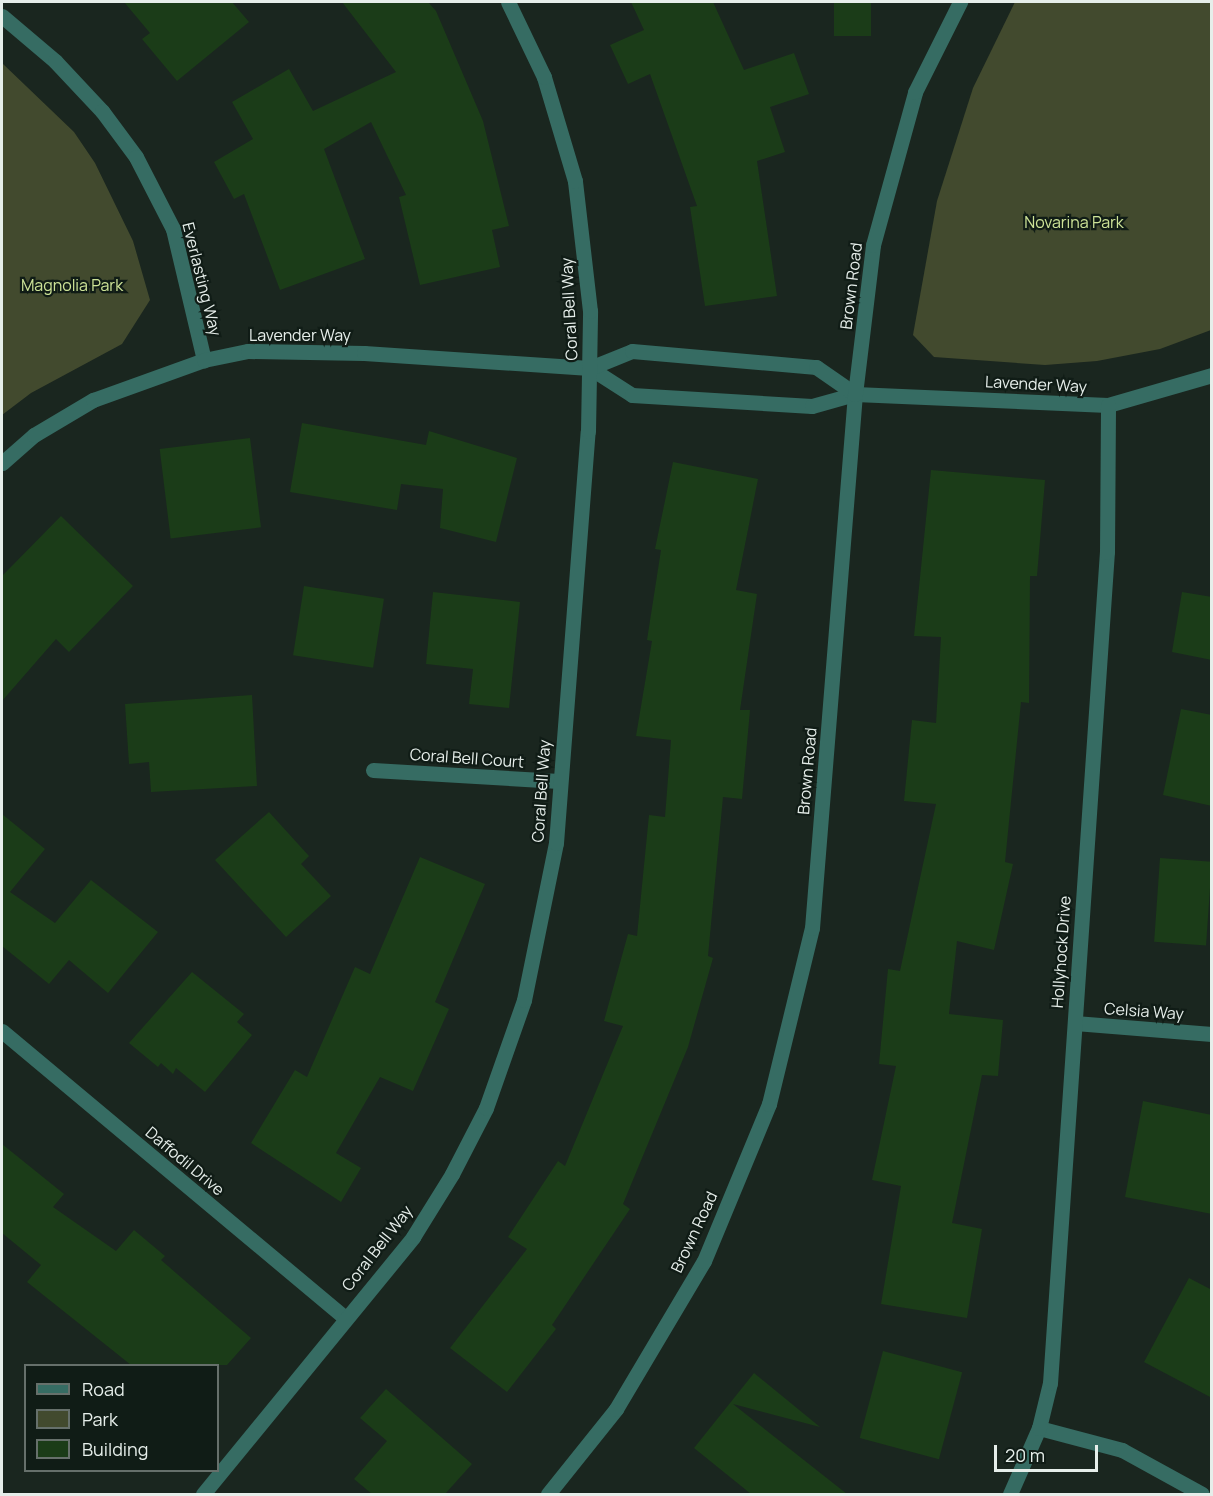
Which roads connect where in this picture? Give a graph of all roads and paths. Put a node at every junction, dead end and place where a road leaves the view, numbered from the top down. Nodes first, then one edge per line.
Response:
1 (508, 2) edge
2 (960, 2) edge
3 (2, 16) edge
4 (204, 360) junction
5 (590, 368) junction
6 (1212, 375) edge
7 (855, 394) junction
8 (1108, 405) junction
9 (2, 463) edge
10 (373, 770) dead end
11 (559, 781) junction
12 (1075, 1023) junction
13 (2, 1031) edge
14 (1212, 1034) edge
15 (345, 1318) junction
16 (1039, 1428) junction
17 (203, 1494) edge
18 (548, 1494) edge
19 (1010, 1494) edge
20 (1202, 1494) edge

1 - 5 street, Coral Bell Way
2 - 7 street, Brown Road
3 - 4 street, Everlasting Way
4 - 5 street, Lavender Way
4 - 9 street, Lavender Way
5 - 7 street, Lavender Way
5 - 7 street, Lavender Way
5 - 11 street, Coral Bell Way
6 - 8 street, Lavender Way
7 - 8 street, Lavender Way
7 - 18 street, Brown Road
8 - 12 street, Hollyhock Drive
10 - 11 street, Coral Bell Court
11 - 15 street, Coral Bell Way
12 - 14 street, Celsia Way
12 - 16 street, Hollyhock Drive
13 - 15 street, Daffodil Drive
15 - 17 street, Coral Bell Way
16 - 19 street, Hollyhock Drive
16 - 20 street

